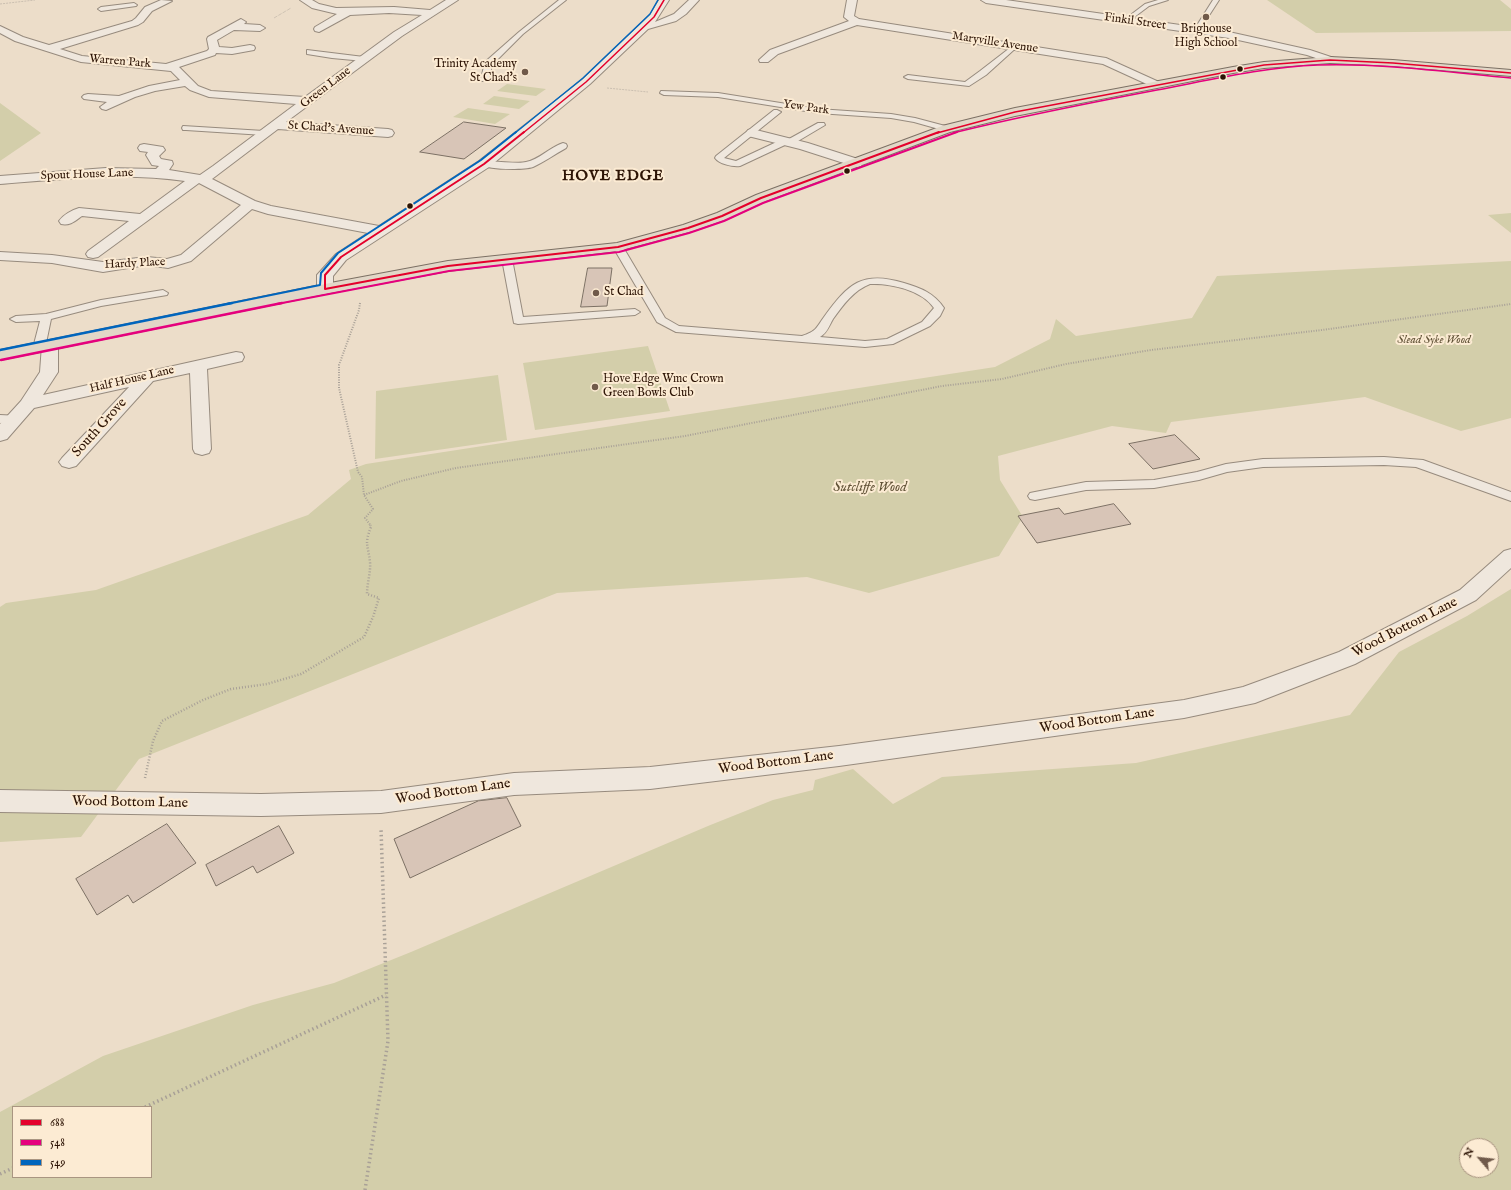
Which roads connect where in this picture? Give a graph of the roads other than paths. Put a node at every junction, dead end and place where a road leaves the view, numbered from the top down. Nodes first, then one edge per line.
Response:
1 (169, 0) edge
2 (452, 0) edge
3 (563, 0) edge
4 (664, 0) edge
5 (694, 0) edge
6 (852, 0) edge
7 (986, 0) edge
8 (1164, 0) edge
9 (1216, 0) edge
10 (306, 1) edge
11 (134, 5) joint
12 (152, 5) junction
13 (102, 9) dead end
14 (346, 13) junction
15 (432, 13) junction
16 (1127, 20) junction
17 (856, 22) junction
18 (645, 26) junction
19 (260, 28) dead end
20 (0, 29) edge
21 (319, 30) dead end
22 (1197, 30) junction
23 (18, 38) junction
24 (0, 42) edge
25 (1015, 46) junction
26 (250, 48) dead end
27 (48, 49) junction
28 (213, 50) junction
29 (758, 50) dead end
30 (310, 52) dead end
31 (774, 52) junction
32 (364, 59) junction
33 (764, 60) dead end
34 (1330, 60) junction
35 (168, 67) junction
36 (1511, 73) edge
37 (908, 77) dead end
38 (485, 79) dead end
39 (188, 82) junction
40 (1156, 84) junction
41 (664, 92) road end
42 (88, 97) dead end
43 (120, 100) junction
44 (308, 101) junction
45 (106, 107) dead end
46 (777, 112) dead end
47 (275, 125) junction
48 (821, 125) dead end
49 (186, 128) dead end
50 (946, 129) junction
51 (264, 133) junction
52 (388, 133) dead end
53 (752, 133) junction
54 (788, 142) junction
55 (563, 146) dead end
56 (144, 148) dead end
57 (856, 162) junction
58 (484, 164) junction
59 (160, 173) junction
60 (199, 179) junction
61 (0, 180) edge
62 (250, 204) junction
63 (142, 218) junction
64 (66, 221) dead end
65 (381, 231) junction
66 (618, 247) junction
67 (93, 254) dead end
68 (0, 256) edge
69 (507, 259) junction
70 (325, 289) junction
71 (163, 293) dead end
72 (634, 312) dead end
73 (46, 317) junction
74 (16, 319) dead end
75 (803, 339) junction
76 (44, 346) junction
77 (0, 355) edge
78 (236, 357) dead end
79 (198, 366) junction
80 (147, 377) junction
81 (28, 404) junction
82 (7, 419) edge
83 (0, 435) edge
84 (202, 449) dead end
85 (69, 462) dead end
86 (1035, 496) dead end
87 (1511, 497) edge
88 (1511, 556) edge
89 (0, 801) edge

1 - 12 street
2 - 15 street, Green Lane
3 - 38 lane
4 - 18 street
5 - 18 street
6 - 17 street
7 - 16 street, Finkil Street
8 - 16 lane
9 - 22 lane
10 - 14 street
11 - 12 street
11 - 13 lane
12 - 27 street, Warren Park
14 - 15 street
14 - 21 street
15 - 32 street, Green Lane
16 - 22 street, Finkil Street
17 - 25 street, Maryville Avenue
17 - 31 street
18 - 58 street
19 - 28 street
20 - 23 street, Warren Park
22 - 34 street, Finkil Street
23 - 24 street
23 - 27 street, Warren Park
25 - 37 lane
25 - 40 street, Maryville Avenue
26 - 28 street
27 - 35 street, Warren Park
28 - 35 street
29 - 31 street
30 - 32 lane
31 - 33 street
32 - 44 street, Green Lane
34 - 36 main road
34 - 40 main road
35 - 39 street, Warren Park
39 - 43 street, Warren Park
39 - 44 street, Warren Park
40 - 50 main road
41 - 50 lane, Yew Park
42 - 43 street, Warren Park
43 - 45 street, Warren Park
44 - 47 street, Green Lane
46 - 53 lane
47 - 51 street, Green Lane
47 - 52 street, St Chad's Avenue
48 - 54 lane
49 - 51 lane
50 - 57 main road
51 - 60 street, Green Lane
53 - 54 street
53 - 54 lane
54 - 57 street
55 - 58 lane
56 - 59 street
57 - 66 main road
58 - 65 street
59 - 60 street, Spout House Lane
59 - 61 street, Spout House Lane
60 - 62 street, Spout House Lane
60 - 63 street, Green Lane
62 - 65 street, Spout House Lane
62 - 68 street, Hardy Place
63 - 64 street
63 - 67 street, Green Lane
65 - 70 street
66 - 69 main road
66 - 75 lane
69 - 70 main road
69 - 72 lane
70 - 76 main road
71 - 73 lane
73 - 74 lane
73 - 76 lane
75 - 75 lane
76 - 77 main road
76 - 81 street
78 - 79 street, Half House Lane
79 - 80 street, Half House Lane
79 - 84 street
80 - 81 street, Half House Lane
80 - 85 street, South Grove
81 - 82 street
82 - 83 street
86 - 87 lane
88 - 89 street, Wood Bottom Lane

